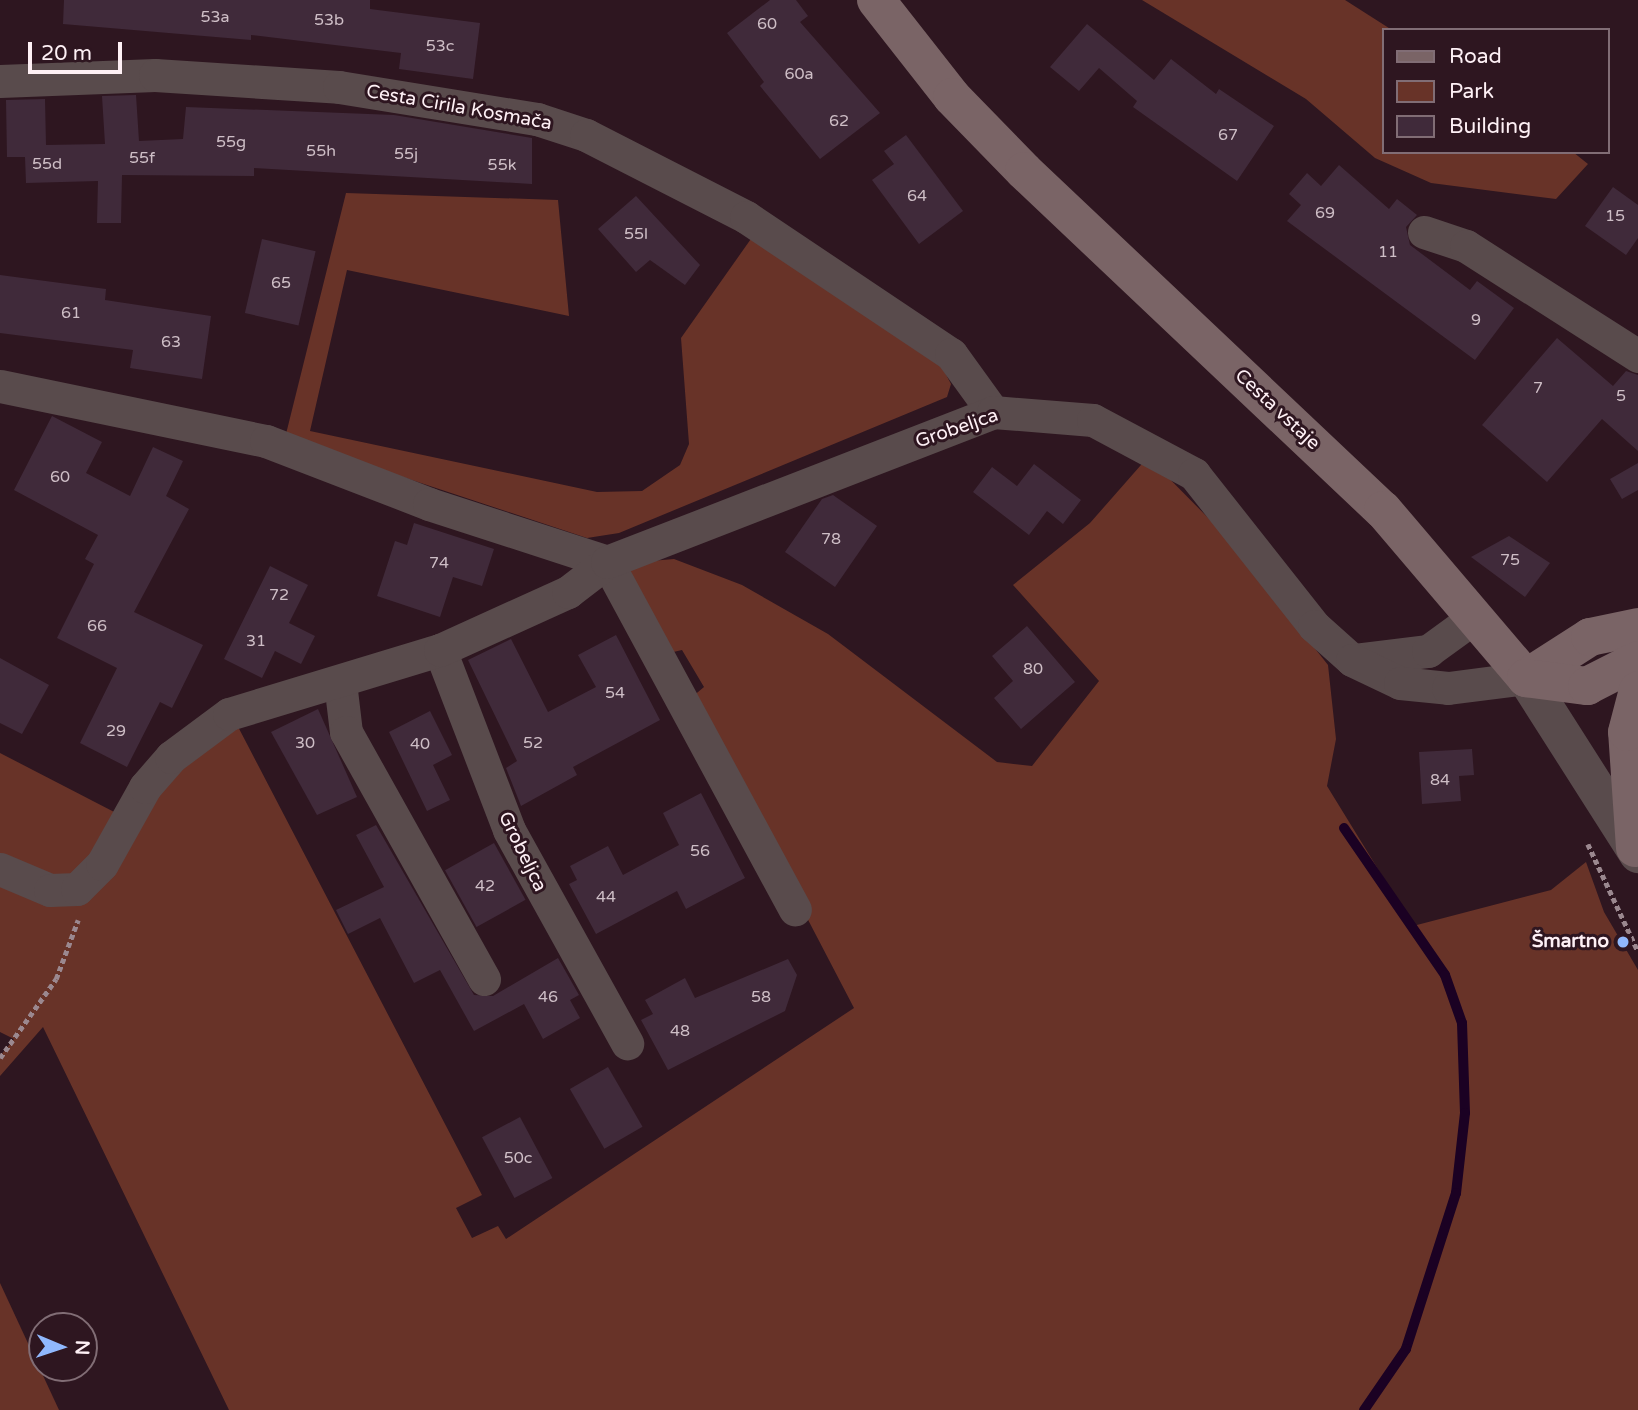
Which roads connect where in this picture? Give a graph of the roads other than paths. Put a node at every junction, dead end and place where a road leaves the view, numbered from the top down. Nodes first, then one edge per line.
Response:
1 (876, 0) edge
2 (0, 81) edge
3 (1424, 232) dead end
4 (1638, 356) edge
5 (0, 386) edge
6 (993, 412) junction
7 (607, 562) junction
8 (1475, 617) junction
9 (1638, 627) edge
10 (440, 650) junction
11 (1352, 660) junction
12 (1638, 660) edge
13 (1526, 678) junction
14 (340, 682) junction
15 (1638, 690) edge
16 (1637, 851) edge
17 (0, 869) edge
18 (795, 909) dead end
19 (484, 979) dead end
20 (627, 1043) dead end

1 - 8 main road, Cesta vstaje
2 - 6 street, Cesta Cirila Kosmača
3 - 4 street
5 - 7 street
6 - 7 street, Grobeljca
6 - 11 street, Grobeljca
7 - 10 street, Grobeljca
7 - 18 street
8 - 11 street
8 - 13 main road, Cesta vstaje
9 - 13 main road
10 - 14 street, Grobeljca
10 - 20 street, Grobeljca
11 - 13 street, Grobeljca
12 - 13 main road
13 - 16 street, Cesta vstaje
14 - 17 street, Grobeljca
14 - 19 street
15 - 16 main road

